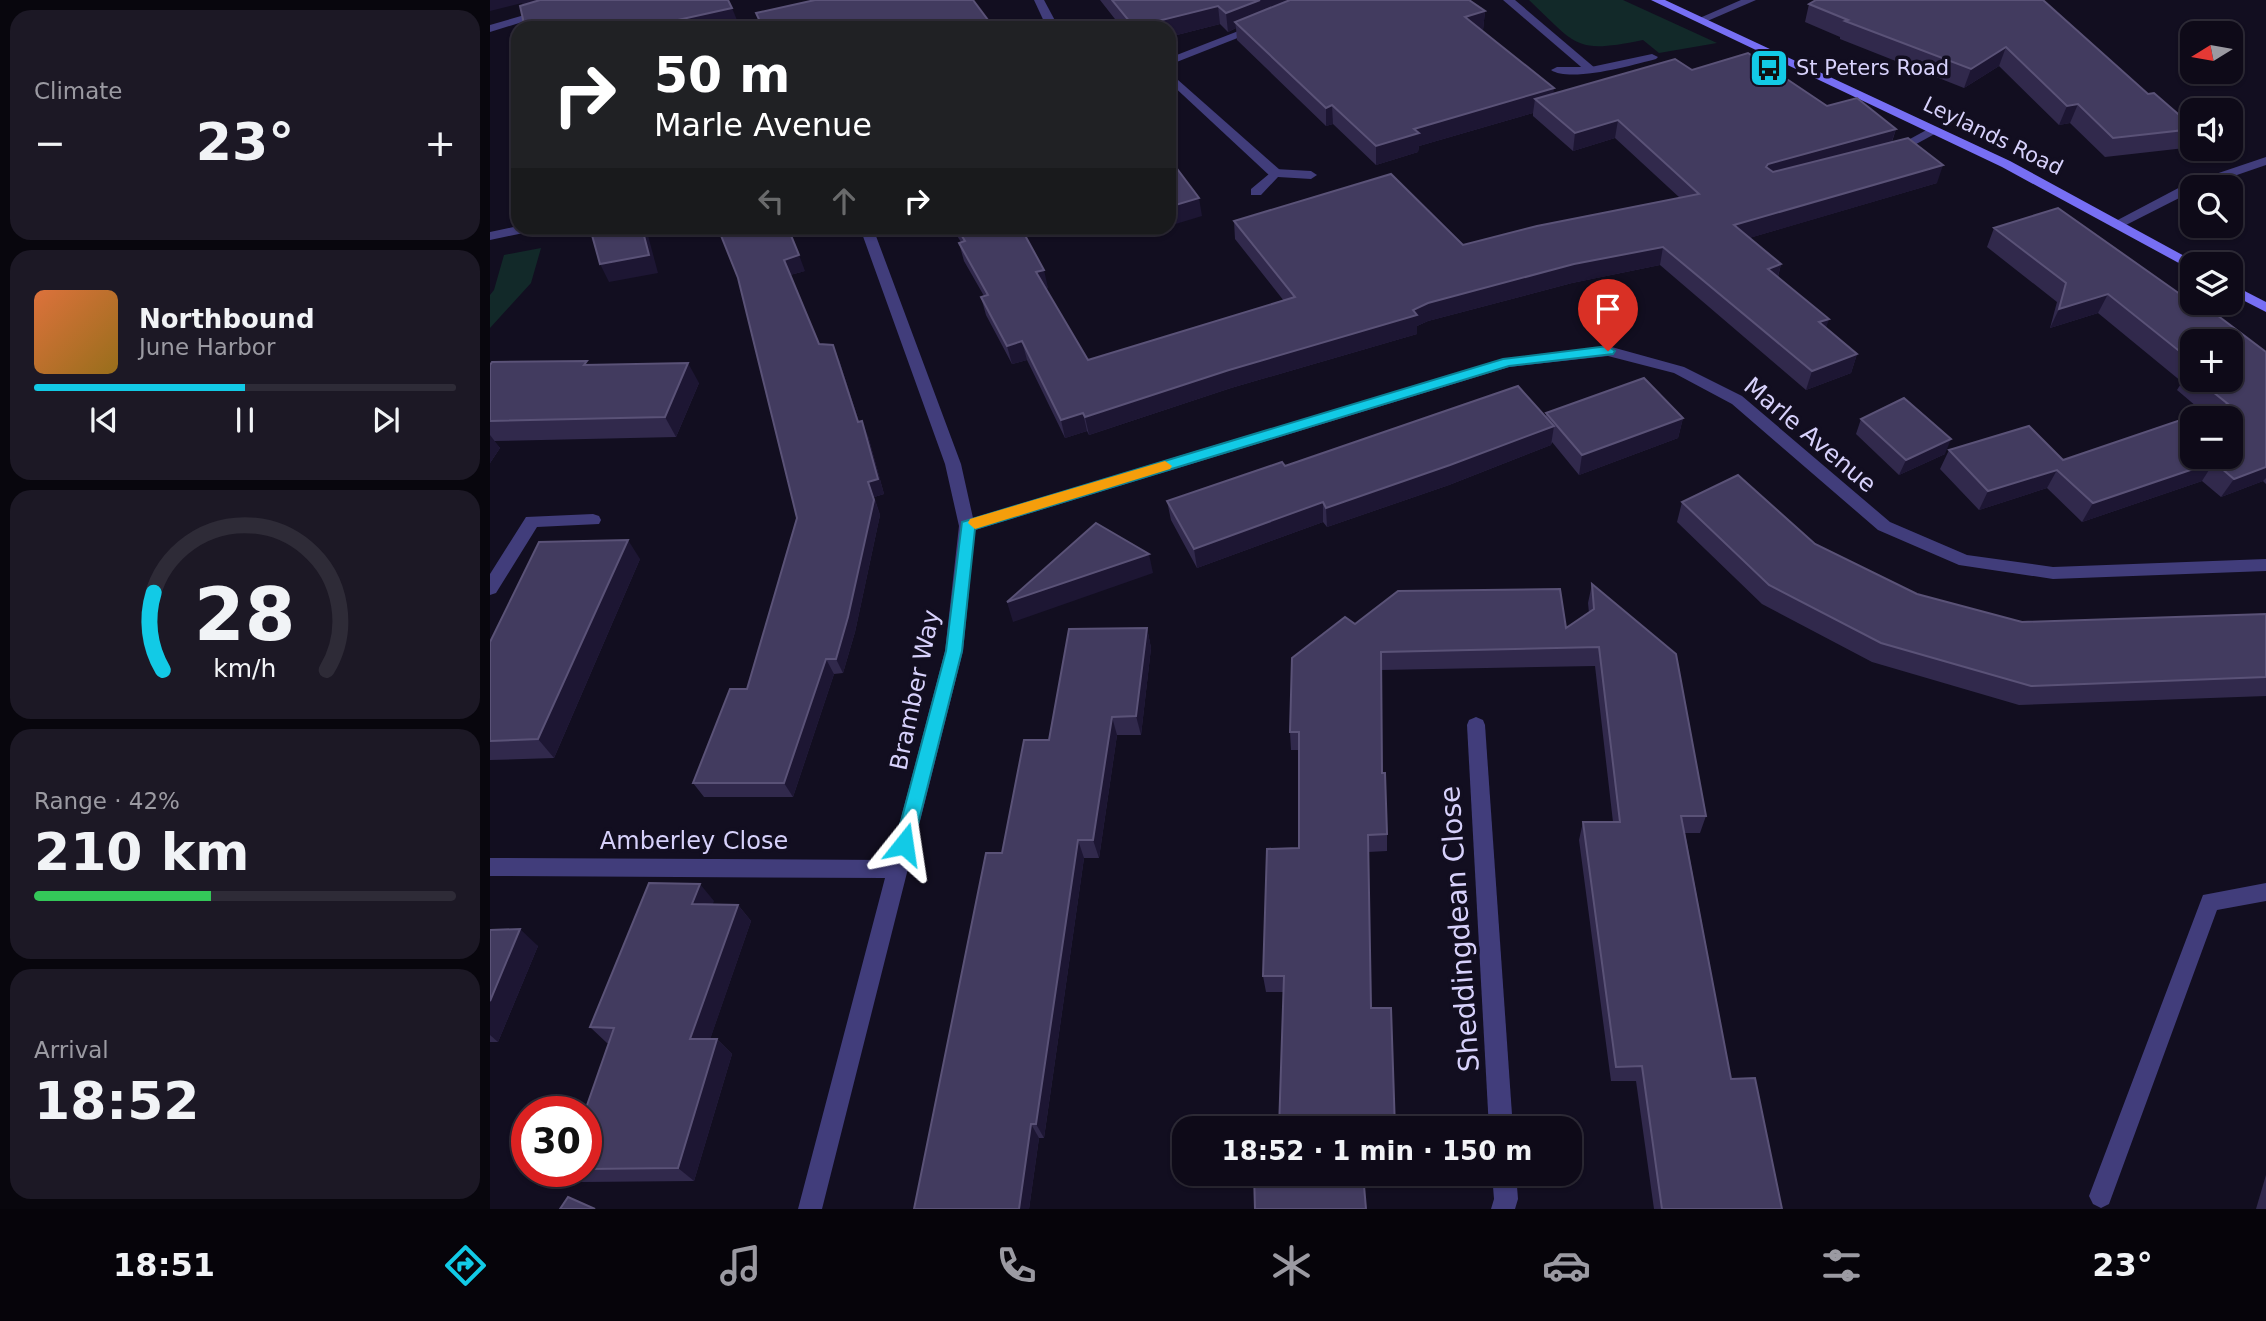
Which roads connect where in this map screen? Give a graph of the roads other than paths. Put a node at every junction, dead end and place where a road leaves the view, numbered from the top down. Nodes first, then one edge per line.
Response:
1 (589, 0) edge
2 (1039, 0) edge
3 (1508, 0) edge
4 (1656, 0) edge
5 (1751, 0) edge
6 (1701, 20) junction
7 (517, 21) edge
8 (1050, 21) edge
9 (1269, 22) edge
10 (511, 23) edge
11 (490, 29) edge
12 (1652, 57) dead end
13 (1176, 59) edge
14 (1557, 70) dead end
15 (1591, 70) junction
16 (1176, 82) edge
17 (1936, 130) junction
18 (1882, 155) edge
19 (2266, 161) edge
20 (1275, 173) junction
21 (1311, 175) dead end
22 (1256, 192) dead end
23 (2119, 223) junction
24 (511, 232) edge
25 (869, 235) edge
26 (490, 236) edge
27 (2180, 258) edge
28 (2243, 295) edge
29 (2266, 307) edge
30 (593, 520) dead end
31 (967, 526) junction
32 (2266, 565) edge
33 (490, 588) edge
34 (1476, 725) dead end
35 (490, 867) edge
36 (898, 869) junction
37 (2266, 892) edge
38 (1501, 1116) edge
39 (1505, 1186) edge
40 (2101, 1196) dead end
41 (810, 1209) edge
42 (1503, 1209) edge

1 - 7 street
2 - 8 street
3 - 15 street
4 - 6 street, Leylands Road
5 - 6 street
6 - 17 street, Leylands Road
9 - 13 street
10 - 11 street
12 - 15 street
14 - 15 street
16 - 20 street
17 - 18 street
17 - 23 street, Leylands Road
19 - 23 street
20 - 21 street
20 - 22 street
23 - 27 street, Leylands Road
24 - 26 street
25 - 31 street, Bramber Way
28 - 29 street
30 - 33 street
31 - 32 street, Marle Avenue
31 - 36 street, Bramber Way
34 - 38 street, Sheddingdean Close
35 - 36 street, Amberley Close
36 - 41 street, Bramber Way
37 - 40 street
39 - 42 street

